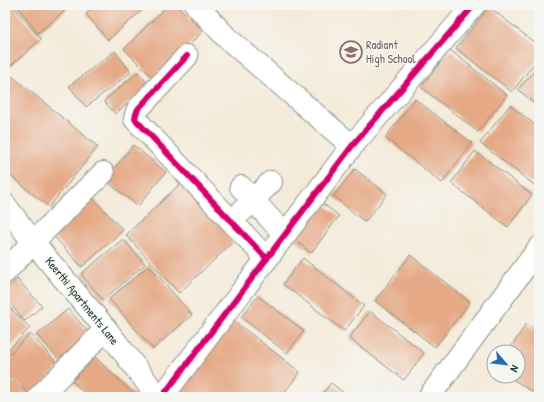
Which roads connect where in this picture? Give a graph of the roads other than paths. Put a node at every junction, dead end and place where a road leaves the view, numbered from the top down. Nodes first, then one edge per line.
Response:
1 (196, 5) edge
2 (474, 5) edge
3 (187, 56) dead end
4 (352, 146) junction
5 (103, 173) dead end
6 (271, 182) dead end
7 (247, 193) junction
8 (5, 205) edge
9 (232, 222) junction
10 (285, 235) junction
11 (33, 242) junction
12 (539, 248) edge
13 (267, 259) junction
14 (5, 272) edge
15 (106, 329) junction
16 (39, 397) edge
17 (158, 397) edge
18 (162, 397) edge
19 (429, 397) edge

1 - 4 street
2 - 4 street
3 - 9 street
4 - 10 street
5 - 11 street
6 - 7 street
7 - 9 street
7 - 10 street
8 - 11 street, Keerthi Apartments Lane
9 - 13 street
10 - 13 street
11 - 14 street
11 - 15 street, Keerthi Apartments Lane
12 - 19 street
13 - 18 street
15 - 16 street
15 - 17 street, Keerthi Apartments Lane

